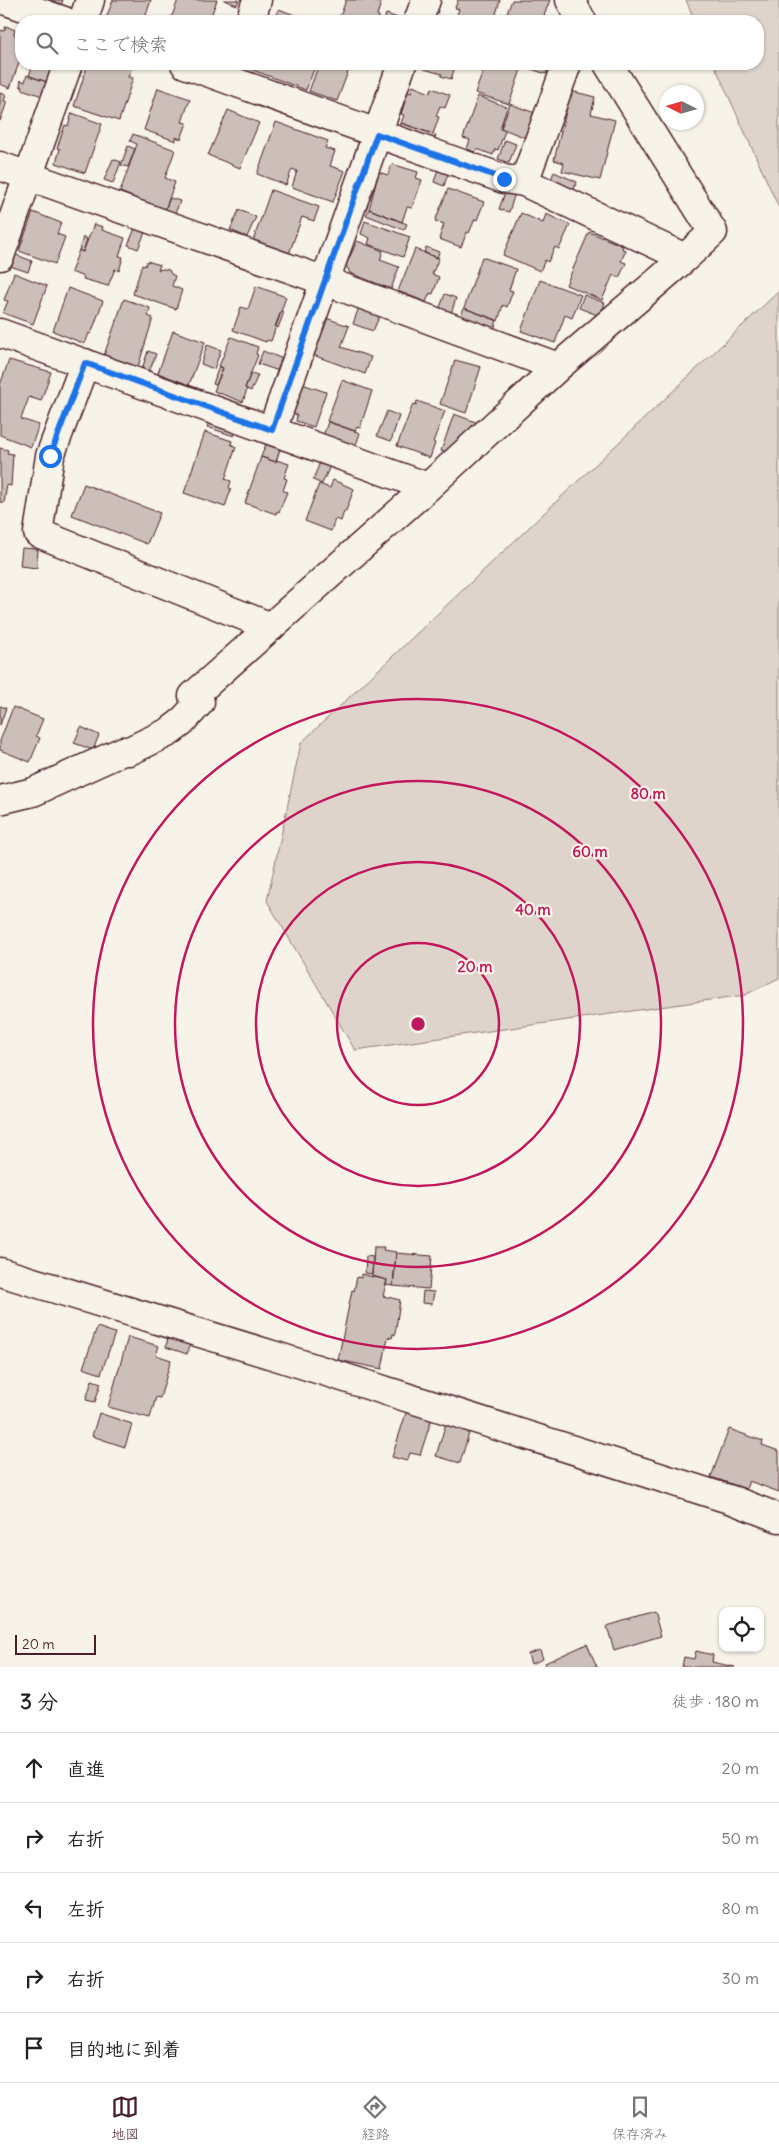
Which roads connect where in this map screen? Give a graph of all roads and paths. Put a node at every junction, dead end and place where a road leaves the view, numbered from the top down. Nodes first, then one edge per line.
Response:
1 (4, 0) edge
2 (90, 0) edge
3 (257, 0) edge
4 (426, 0) edge
5 (570, 0) edge
6 (47, 15) edge
7 (85, 15) edge
8 (252, 15) edge
9 (420, 15) edge
10 (579, 15) edge
11 (66, 70) edge
12 (400, 70) edge
13 (565, 70) edge
14 (612, 70) edge
15 (232, 72) edge
16 (377, 134) junction
17 (0, 166) edge
18 (28, 176) junction
19 (524, 182) junction
20 (0, 256) edge
21 (685, 258) junction
22 (324, 281) junction
23 (0, 333) edge
24 (85, 363) junction
25 (558, 368) junction
26 (272, 430) junction
27 (428, 487) junction
28 (271, 627) junction
29 (0, 800) edge
30 (0, 1272) edge
31 (779, 1518) edge

1 - 6 street
2 - 7 street
3 - 8 street
4 - 9 street
5 - 10 street
11 - 18 street
12 - 16 street
13 - 19 street
14 - 21 street
15 - 16 street
16 - 19 street
16 - 22 street
17 - 18 street
18 - 20 street
18 - 22 street
19 - 21 street
21 - 25 street
22 - 25 street
22 - 26 street
23 - 24 street
24 - 26 street
24 - 28 street
25 - 27 street
26 - 27 street
27 - 28 street
28 - 29 street
30 - 31 street

